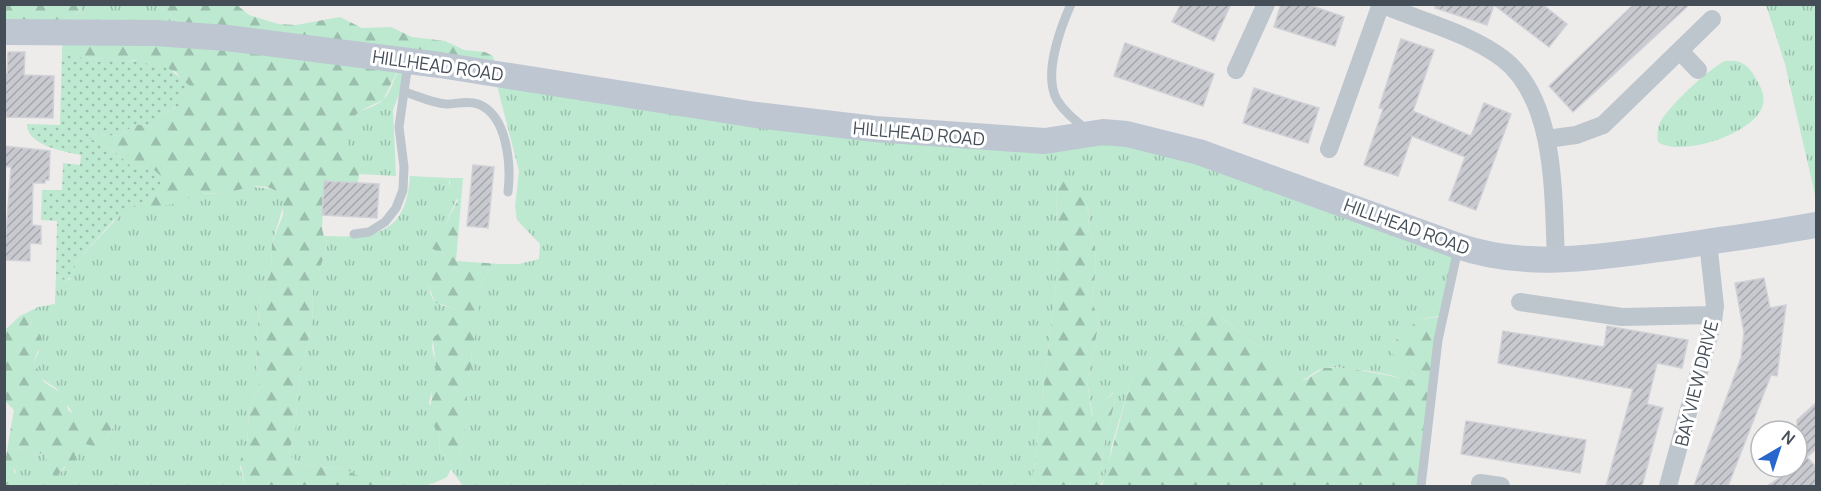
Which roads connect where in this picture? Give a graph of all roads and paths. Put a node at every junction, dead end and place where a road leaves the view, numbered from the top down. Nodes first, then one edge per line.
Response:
1 (1071, 4) edge
2 (1266, 4) edge
3 (1381, 4) edge
4 (1712, 19) dead end
5 (4, 32) edge
6 (1680, 51) junction
7 (408, 61) junction
8 (1236, 70) dead end
9 (1698, 70) dead end
10 (405, 92) junction
11 (1091, 133) junction
12 (1547, 139) junction
13 (1329, 148) dead end
14 (508, 192) dead end
15 (1816, 225) edge
16 (354, 234) dead end
17 (1708, 242) junction
18 (1458, 246) junction
19 (1556, 259) junction
20 (1520, 302) dead end
21 (1714, 315) junction
22 (1480, 483) dead end
23 (1421, 486) edge
24 (1501, 486) edge
25 (1668, 486) edge

1 - 11 lane
2 - 8 street
3 - 12 street
3 - 13 street
4 - 6 street
5 - 7 street, HILLHEAD ROAD
6 - 9 street
6 - 12 street
7 - 10 lane
7 - 11 street, HILLHEAD ROAD
10 - 14 lane
10 - 16 lane
11 - 18 street, HILLHEAD ROAD
12 - 19 street
15 - 17 street, HILLHEAD ROAD
17 - 19 street, HILLHEAD ROAD
17 - 21 street, BAY VIEW DRIVE
18 - 19 street, HILLHEAD ROAD
18 - 23 lane
20 - 21 street
21 - 25 street, BAY VIEW DRIVE
22 - 24 street

